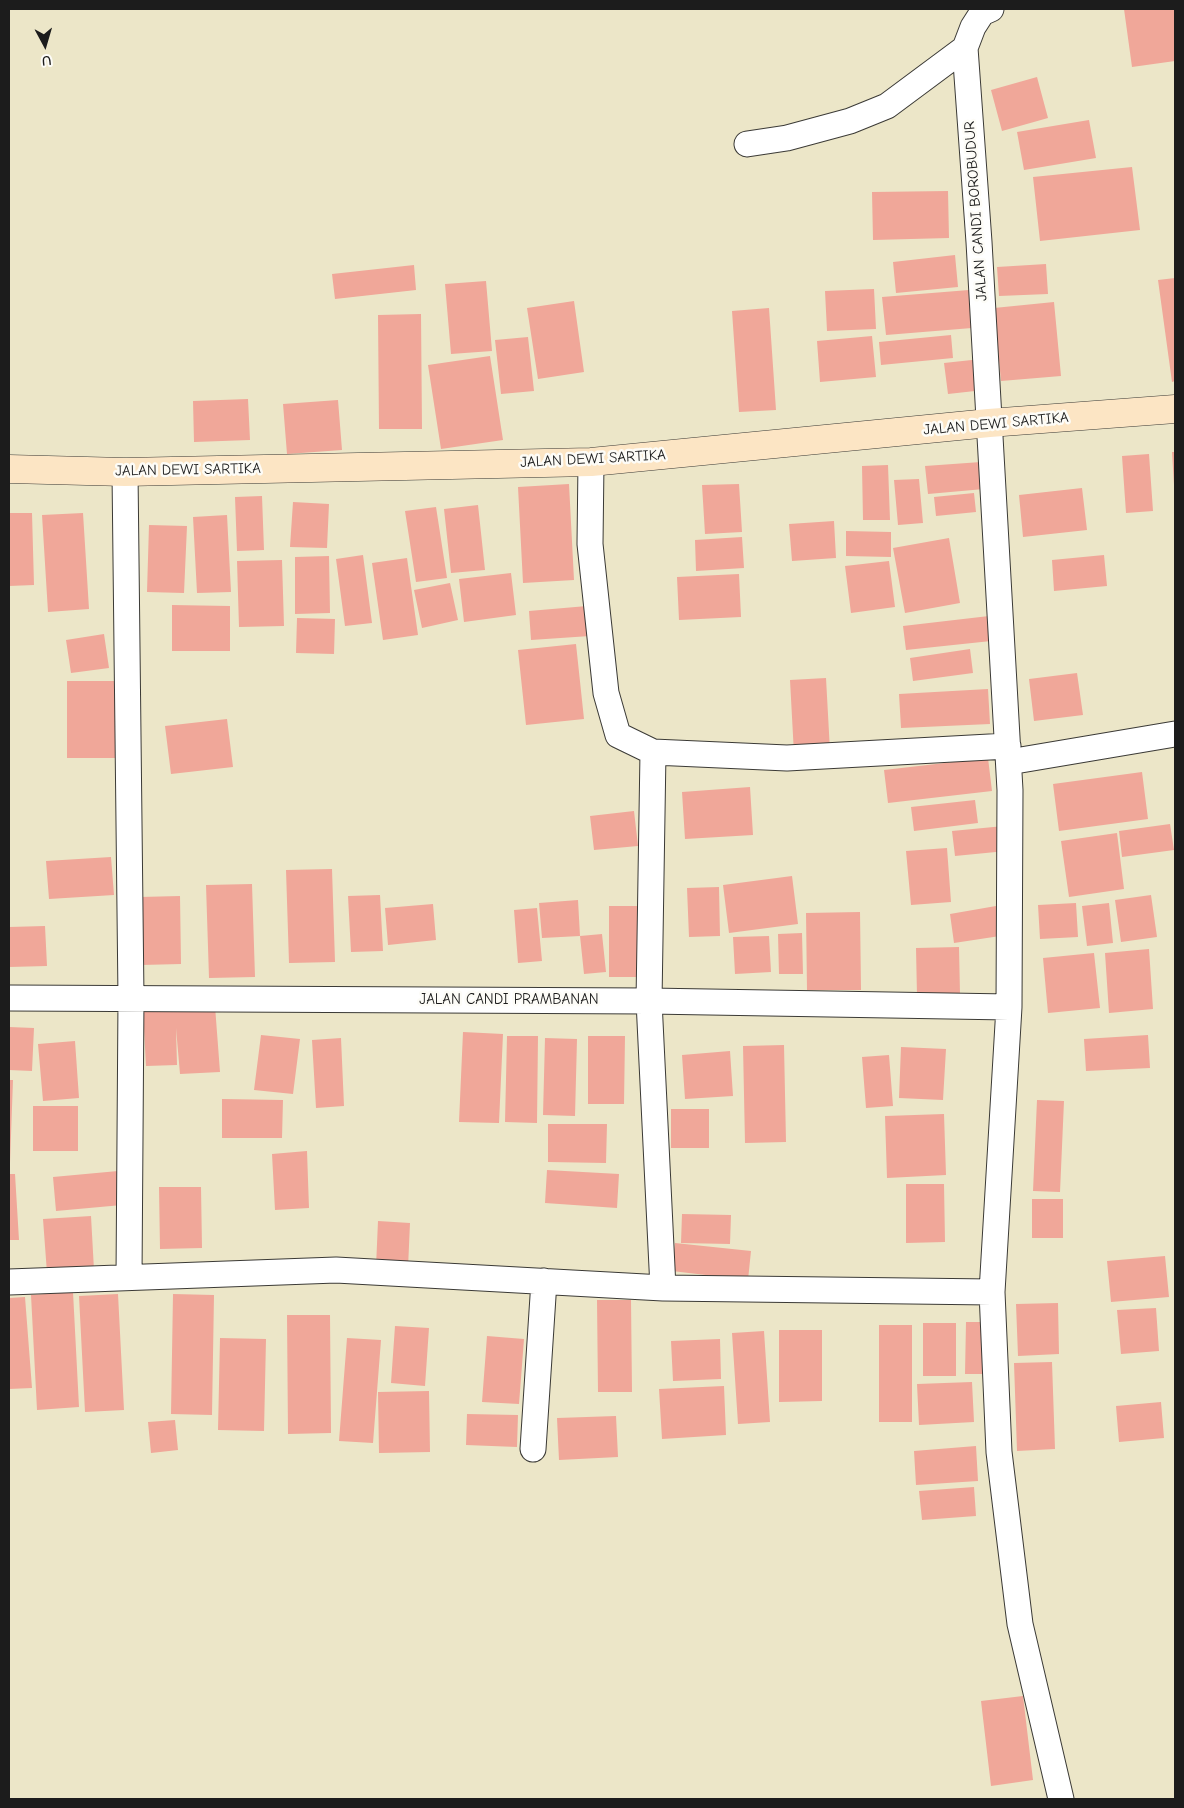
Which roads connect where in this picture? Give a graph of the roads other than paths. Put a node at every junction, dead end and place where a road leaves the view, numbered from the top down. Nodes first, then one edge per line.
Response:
1 (991, 9) edge
2 (965, 48) junction
3 (746, 144) dead end
4 (1175, 410) edge
5 (989, 423) junction
6 (591, 462) junction
7 (9, 469) edge
8 (125, 472) junction
9 (1175, 734) edge
10 (653, 752) junction
11 (1008, 754) junction
12 (9, 998) edge
13 (131, 998) junction
14 (649, 1001) junction
15 (1009, 1008) junction
16 (129, 1278) junction
17 (544, 1281) junction
18 (9, 1282) edge
19 (663, 1288) junction
20 (992, 1292) junction
21 (533, 1449) dead end
22 (1061, 1799) edge

1 - 2 street, JALAN CANDI BOROBUDUR
2 - 3 street
2 - 5 street, JALAN CANDI BOROBUDUR
4 - 5 street, JALAN DEWI SARTIKA
5 - 6 street, JALAN DEWI SARTIKA
5 - 11 street, JALAN CANDI BOROBUDUR
6 - 8 street, JALAN DEWI SARTIKA
6 - 10 street
7 - 8 street, JALAN DEWI SARTIKA
8 - 13 street
9 - 11 street
10 - 11 street
10 - 14 street
11 - 15 street, JALAN CANDI BOROBUDUR
12 - 13 street, JALAN CANDI PRAMBANAN
13 - 14 street, JALAN CANDI PRAMBANAN
13 - 16 street
14 - 15 street, JALAN CANDI PRAMBANAN
14 - 19 street
15 - 20 street, JALAN CANDI BOROBUDUR
16 - 17 street
16 - 18 street
17 - 19 street
17 - 21 street
19 - 20 street
20 - 22 street, JALAN CANDI BOROBUDUR

